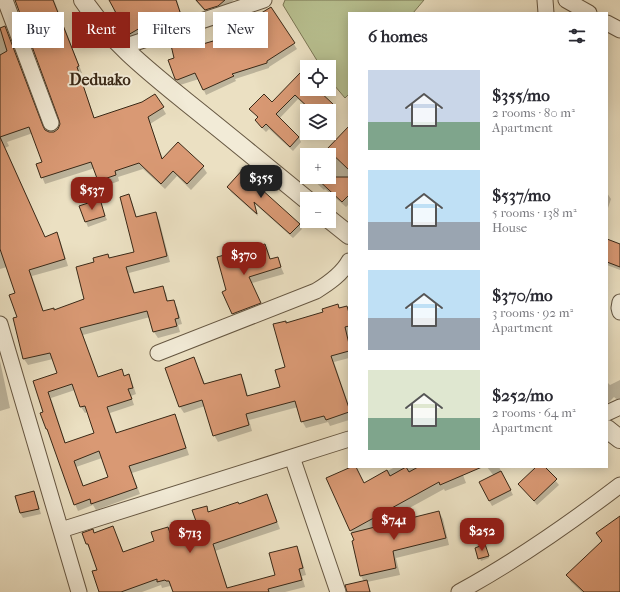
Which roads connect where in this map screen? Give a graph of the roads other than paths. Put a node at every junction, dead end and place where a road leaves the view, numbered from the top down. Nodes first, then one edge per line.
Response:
1 (5, 0) edge
2 (83, 0) edge
3 (264, 0) edge
4 (545, 0) edge
5 (566, 0) edge
6 (91, 12) edge
7 (546, 12) edge
8 (587, 12) edge
9 (608, 24) edge
10 (620, 30) edge
11 (130, 45) edge
12 (124, 48) edge
13 (51, 123) dead end
14 (300, 194) edge
15 (336, 225) edge
16 (348, 234) edge
17 (348, 262) edge
18 (620, 302) edge
19 (620, 312) edge
20 (0, 324) edge
21 (158, 353) dead end
22 (620, 407) edge
23 (608, 413) edge
24 (608, 430) edge
25 (348, 439) edge
26 (620, 439) edge
27 (292, 457) junction
28 (620, 485) edge
29 (61, 530) junction
30 (79, 592) edge
31 (338, 592) edge
32 (459, 592) edge

1 - 13 street
2 - 6 street
3 - 11 street
4 - 7 street
5 - 8 street
9 - 10 street
12 - 14 street
15 - 16 street
17 - 21 street
18 - 19 street
20 - 29 street
22 - 23 street
24 - 26 street
25 - 27 street
27 - 29 street
27 - 31 street
28 - 32 street
29 - 30 street

